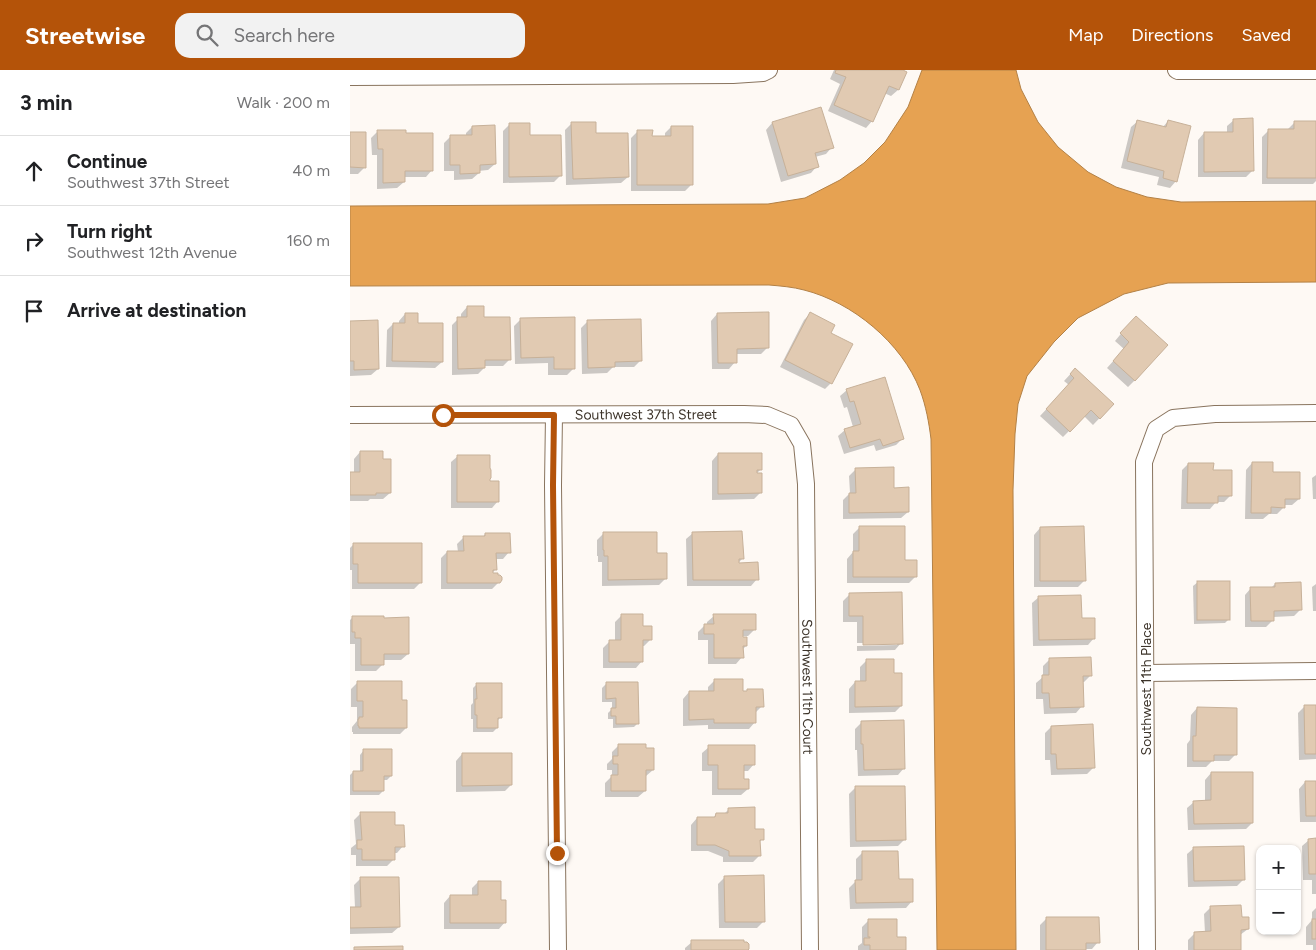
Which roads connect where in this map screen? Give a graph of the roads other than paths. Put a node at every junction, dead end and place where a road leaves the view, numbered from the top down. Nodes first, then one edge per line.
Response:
1 (769, 70) edge
2 (1176, 70) edge
3 (1316, 72) edge
4 (541, 74) edge
5 (350, 77) edge
6 (1316, 413) edge
7 (350, 415) edge
8 (554, 415) junction
9 (791, 425) joint
10 (1316, 671) edge
11 (1146, 673) junction
12 (558, 950) edge
13 (810, 950) edge
14 (1148, 950) edge

1 - 4 street
2 - 3 street
4 - 5 street
6 - 11 street, Southwest 11th Place
7 - 8 street, Southwest 37th Street
8 - 9 street, Southwest 37th Street
8 - 12 street
9 - 13 street, Southwest 11th Court
10 - 11 street
11 - 14 street, Southwest 11th Place

